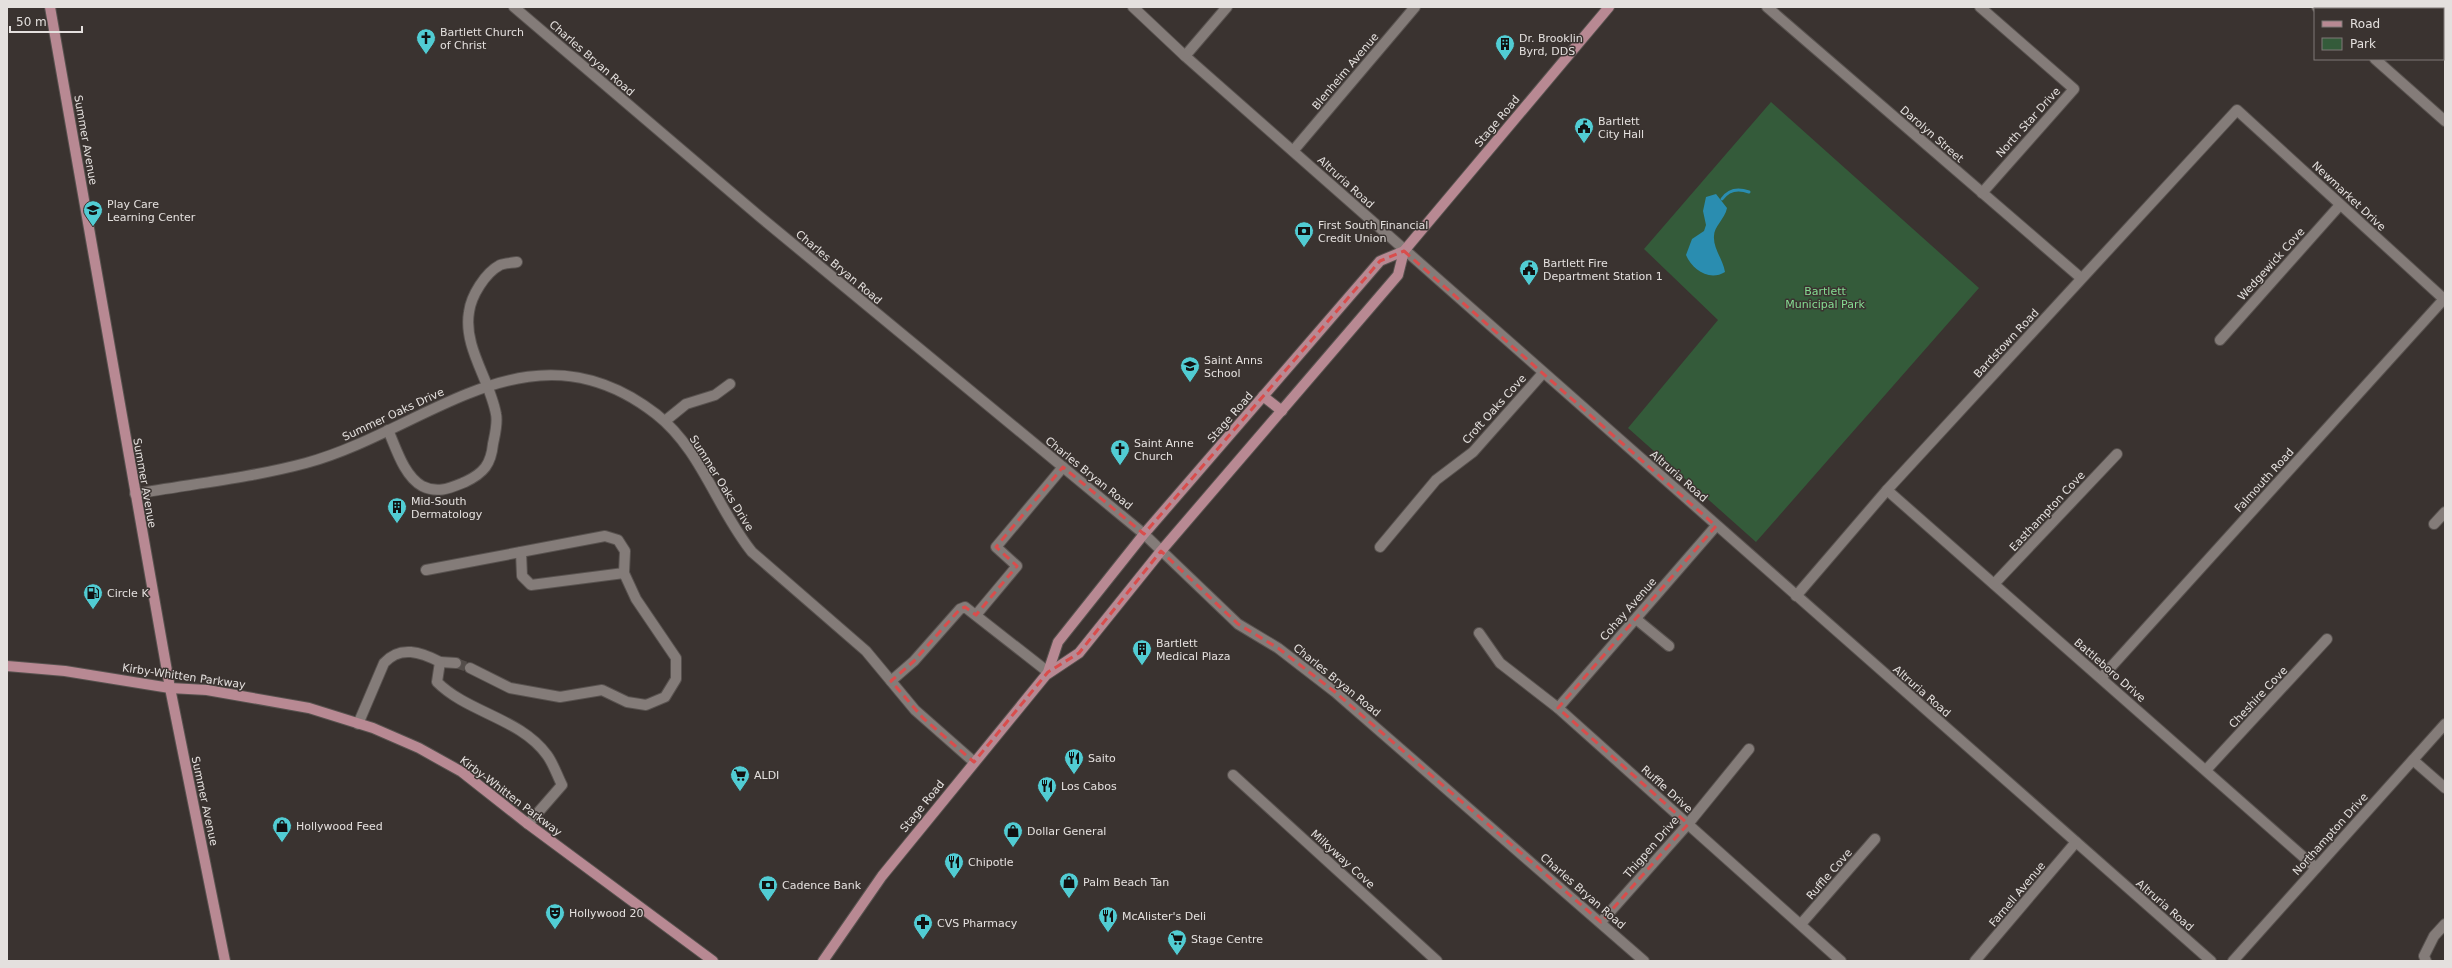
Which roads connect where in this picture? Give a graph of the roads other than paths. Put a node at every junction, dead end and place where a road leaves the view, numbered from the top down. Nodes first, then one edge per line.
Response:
1 (50, 7) edge
2 (514, 7) edge
3 (1133, 7) edge
4 (1227, 7) edge
5 (1415, 7) edge
6 (1609, 7) edge
7 (1767, 7) edge
8 (1980, 7) edge
9 (1185, 56) junction
10 (2376, 60) edge
11 (2237, 110) joint
12 (2445, 121) edge
13 (1293, 150) junction
14 (1982, 192) junction
15 (2340, 205) junction
16 (1404, 250) junction
17 (517, 262) dead end
18 (2081, 278) junction
19 (2444, 299) edge
20 (2220, 340) dead end
21 (1543, 373) junction
22 (730, 384) dead end
23 (487, 385) junction
24 (1263, 396) junction
25 (1282, 411) junction
26 (664, 421) junction
27 (388, 430) junction
28 (2117, 454) dead end
29 (1063, 467) junction
30 (1887, 490) junction
31 (135, 494) junction
32 (2445, 512) edge
33 (2434, 524) dead end
34 (1716, 526) junction
35 (1144, 534) junction
36 (1380, 547) dead end
37 (1161, 551) junction
38 (521, 552) junction
39 (426, 570) dead end
40 (624, 573) junction
41 (1994, 584) junction
42 (1796, 596) junction
43 (976, 614) junction
44 (1636, 619) junction
45 (1479, 633) dead end
46 (2327, 639) dead end
47 (1669, 646) dead end
48 (440, 662) junction
49 (456, 663) tunnel mouth
50 (7, 666) edge
51 (470, 668) tunnel mouth
52 (1048, 672) junction
53 (2100, 678) junction
54 (891, 681) junction
55 (170, 688) junction
56 (1558, 708) junction
57 (358, 724) junction
58 (2445, 724) edge
59 (1748, 749) dead end
60 (2413, 760) junction
61 (974, 762) junction
62 (2206, 770) junction
63 (1233, 775) dead end
64 (2445, 788) edge
65 (528, 824) junction
66 (1688, 824) junction
67 (1876, 839) dead end
68 (2076, 842) junction
69 (2316, 868) junction
70 (1601, 922) junction
71 (1801, 924) junction
72 (2445, 924) edge
73 (2425, 959) edge
74 (225, 961) edge
75 (713, 961) edge
76 (823, 961) edge
77 (1437, 961) edge
78 (1644, 961) edge
79 (1841, 961) edge
80 (1975, 961) edge
81 (2211, 961) edge
82 (2233, 961) edge

1 - 31 main road, Summer Avenue
2 - 29 street, Charles Bryan Road
3 - 9 street, Altruria Road
4 - 9 street
5 - 13 street, Blenheim Avenue
6 - 16 main road, Stage Road
7 - 14 street, Darolyn Street
8 - 14 street, North Star Drive
9 - 13 street, Altruria Road
10 - 12 street
11 - 15 street, Newmarket Drive
11 - 18 street, Bardstown Road
13 - 16 street, Altruria Road
14 - 18 street, Darolyn Street
15 - 19 street, Newmarket Drive
15 - 20 street, Wedgewick Cove
16 - 21 street, Altruria Road
16 - 24 main road, Stage Road
16 - 25 main road, Stage Road
17 - 23 street
18 - 30 street, Bardstown Road
19 - 53 street, Falmouth Road
21 - 34 street, Altruria Road
21 - 36 street, Croft Oaks Cove
22 - 26 street
23 - 26 street, Summer Oaks Drive
23 - 27 street, Summer Oaks Drive
23 - 27 street
24 - 25 main road
24 - 35 main road, Stage Road
25 - 37 main road, Stage Road
26 - 54 street, Summer Oaks Drive
27 - 31 street, Summer Oaks Drive
28 - 41 street, Easthampton Cove
29 - 35 street, Charles Bryan Road
29 - 43 street
30 - 41 street, Battleboro Drive
30 - 42 street, Bardstown Road
31 - 55 main road, Summer Avenue
32 - 33 street
34 - 42 street, Altruria Road
34 - 44 street, Cohay Avenue
35 - 37 street, Charles Bryan Road
35 - 52 main road, Stage Road
37 - 52 main road, Stage Road
37 - 70 street, Charles Bryan Road
38 - 39 street
38 - 40 street
38 - 40 street
40 - 51 street
41 - 53 street, Battleboro Drive
42 - 68 street, Altruria Road
43 - 52 street
43 - 54 street
44 - 47 street
44 - 56 street, Cohay Avenue
45 - 56 street, Ruffle Drive
46 - 62 street, Cheshire Cove
48 - 49 street
48 - 57 street
48 - 65 street
50 - 55 main road, Kirby-Whitten Parkway
52 - 61 main road, Stage Road
53 - 62 street, Battleboro Drive
54 - 61 street, Summer Oaks Drive
55 - 57 main road, Kirby-Whitten Parkway
55 - 74 main road, Summer Avenue
56 - 66 street, Ruffle Drive
57 - 65 main road, Kirby-Whitten Parkway
58 - 60 street, Northampton Drive
59 - 66 street, Thigpen Drive
60 - 64 street
60 - 69 street, Northampton Drive
61 - 76 main road, Stage Road
62 - 69 street, Battleboro Drive
63 - 77 street, Milkyway Cove
65 - 75 main road, Kirby-Whitten Parkway
66 - 70 street, Thigpen Drive
66 - 71 street, Ruffle Drive
67 - 71 street, Ruffle Cove
68 - 80 street, Farnell Avenue
68 - 81 street, Altruria Road
69 - 82 street, Northampton Drive
70 - 78 street, Charles Bryan Road
71 - 79 street, Ruffle Drive
72 - 73 street

